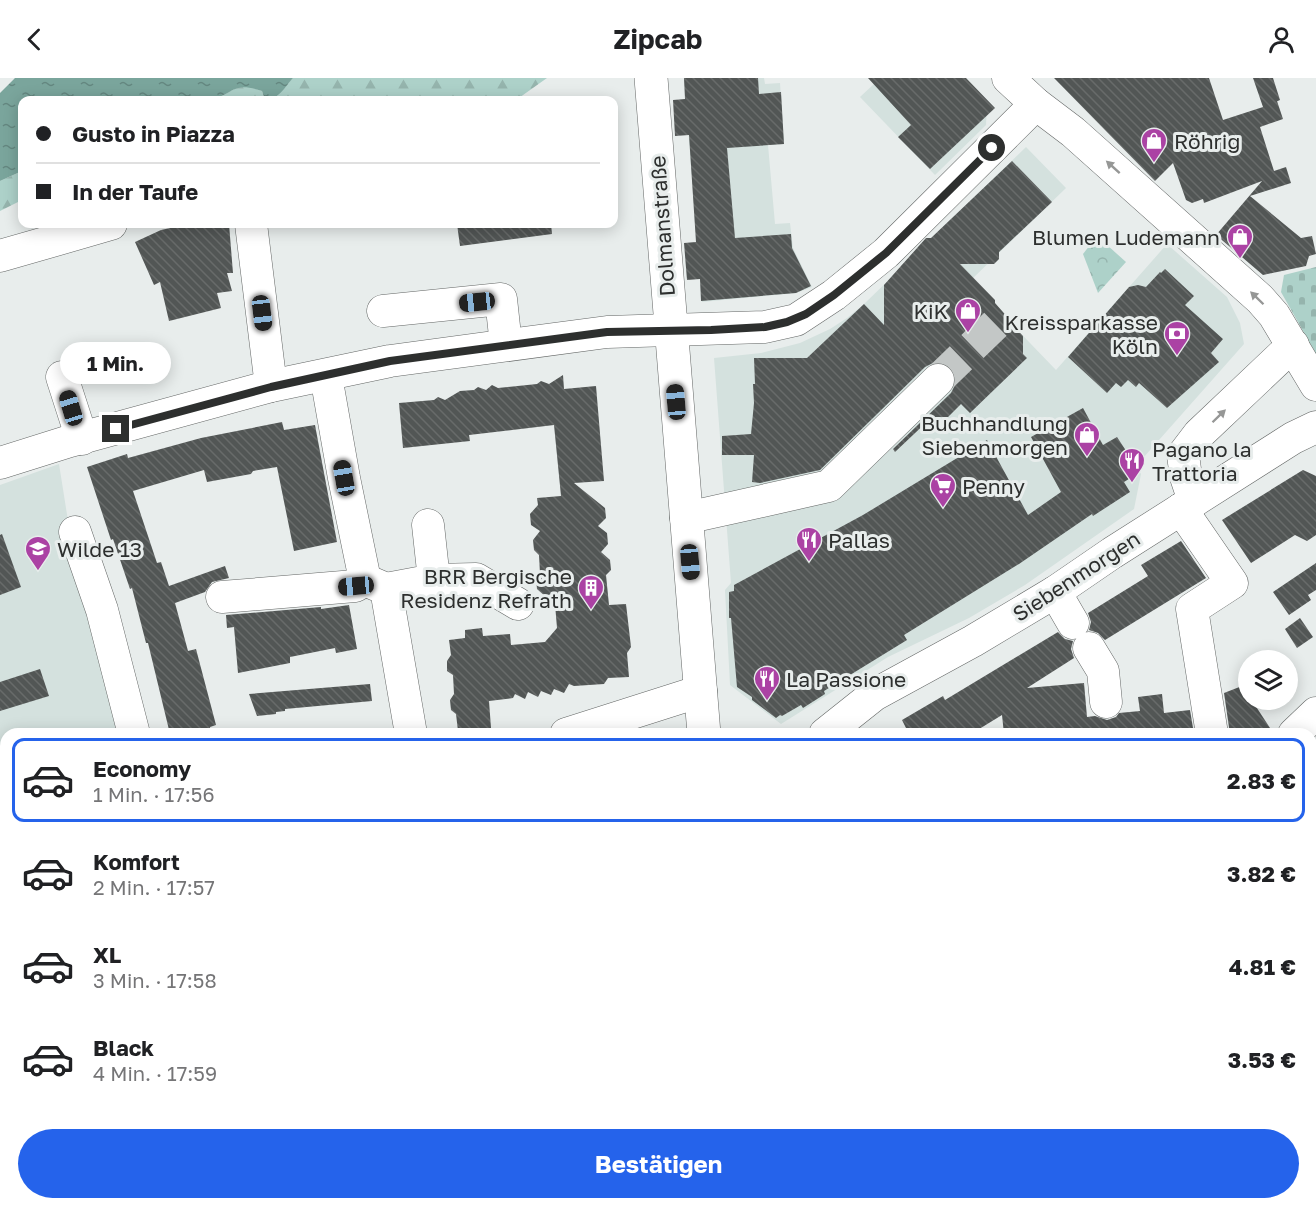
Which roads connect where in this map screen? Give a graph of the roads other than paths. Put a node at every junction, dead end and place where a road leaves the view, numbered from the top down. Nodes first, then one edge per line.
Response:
1 (651, 78) edge
2 (1022, 87) edge
3 (97, 228) edge
4 (251, 228) edge
5 (0, 256) edge
6 (383, 311) dead end
7 (670, 330) junction
8 (506, 345) junction
9 (1293, 345) junction
10 (326, 376) junction
11 (62, 377) dead end
12 (938, 380) tunnel mouth
13 (1316, 385) edge
14 (271, 387) junction
15 (1316, 427) edge
16 (82, 439) junction
17 (0, 464) edge
18 (1187, 505) junction
19 (686, 518) junction
20 (428, 525) dead end
21 (75, 532) dead end
22 (434, 580) junction
23 (376, 584) junction
24 (1055, 592) junction
25 (222, 597) dead end
26 (518, 604) dead end
27 (701, 691) junction
28 (1106, 702) dead end
29 (1316, 713) edge
30 (843, 727) edge
31 (132, 728) edge
32 (410, 728) edge
33 (585, 728) edge
34 (708, 728) edge
35 (1211, 728) edge
36 (1300, 728) edge

1 - 7 main road, Dolmanstraße
2 - 7 street
9 -> 2 street
3 - 5 street
4 - 14 street
6 - 8 street
7 - 8 street
7 - 19 main road, Dolmanstraße
8 - 10 street
9 - 13 street
18 -> 9 street
10 - 14 street
10 - 23 street
11 - 16 street
12 - 19 street
14 - 16 street
15 - 18 street, Siebenmorgen
16 - 17 street
18 - 24 street, Siebenmorgen
18 - 35 street
19 - 27 main road, Dolmanstraße
20 - 22 street
21 - 31 street
22 - 23 street
22 - 26 street
23 - 25 street
23 - 32 street
24 - 28 street
24 - 30 street, Siebenmorgen
27 - 33 street
27 - 34 main road, Dolmanstraße
29 - 36 street

